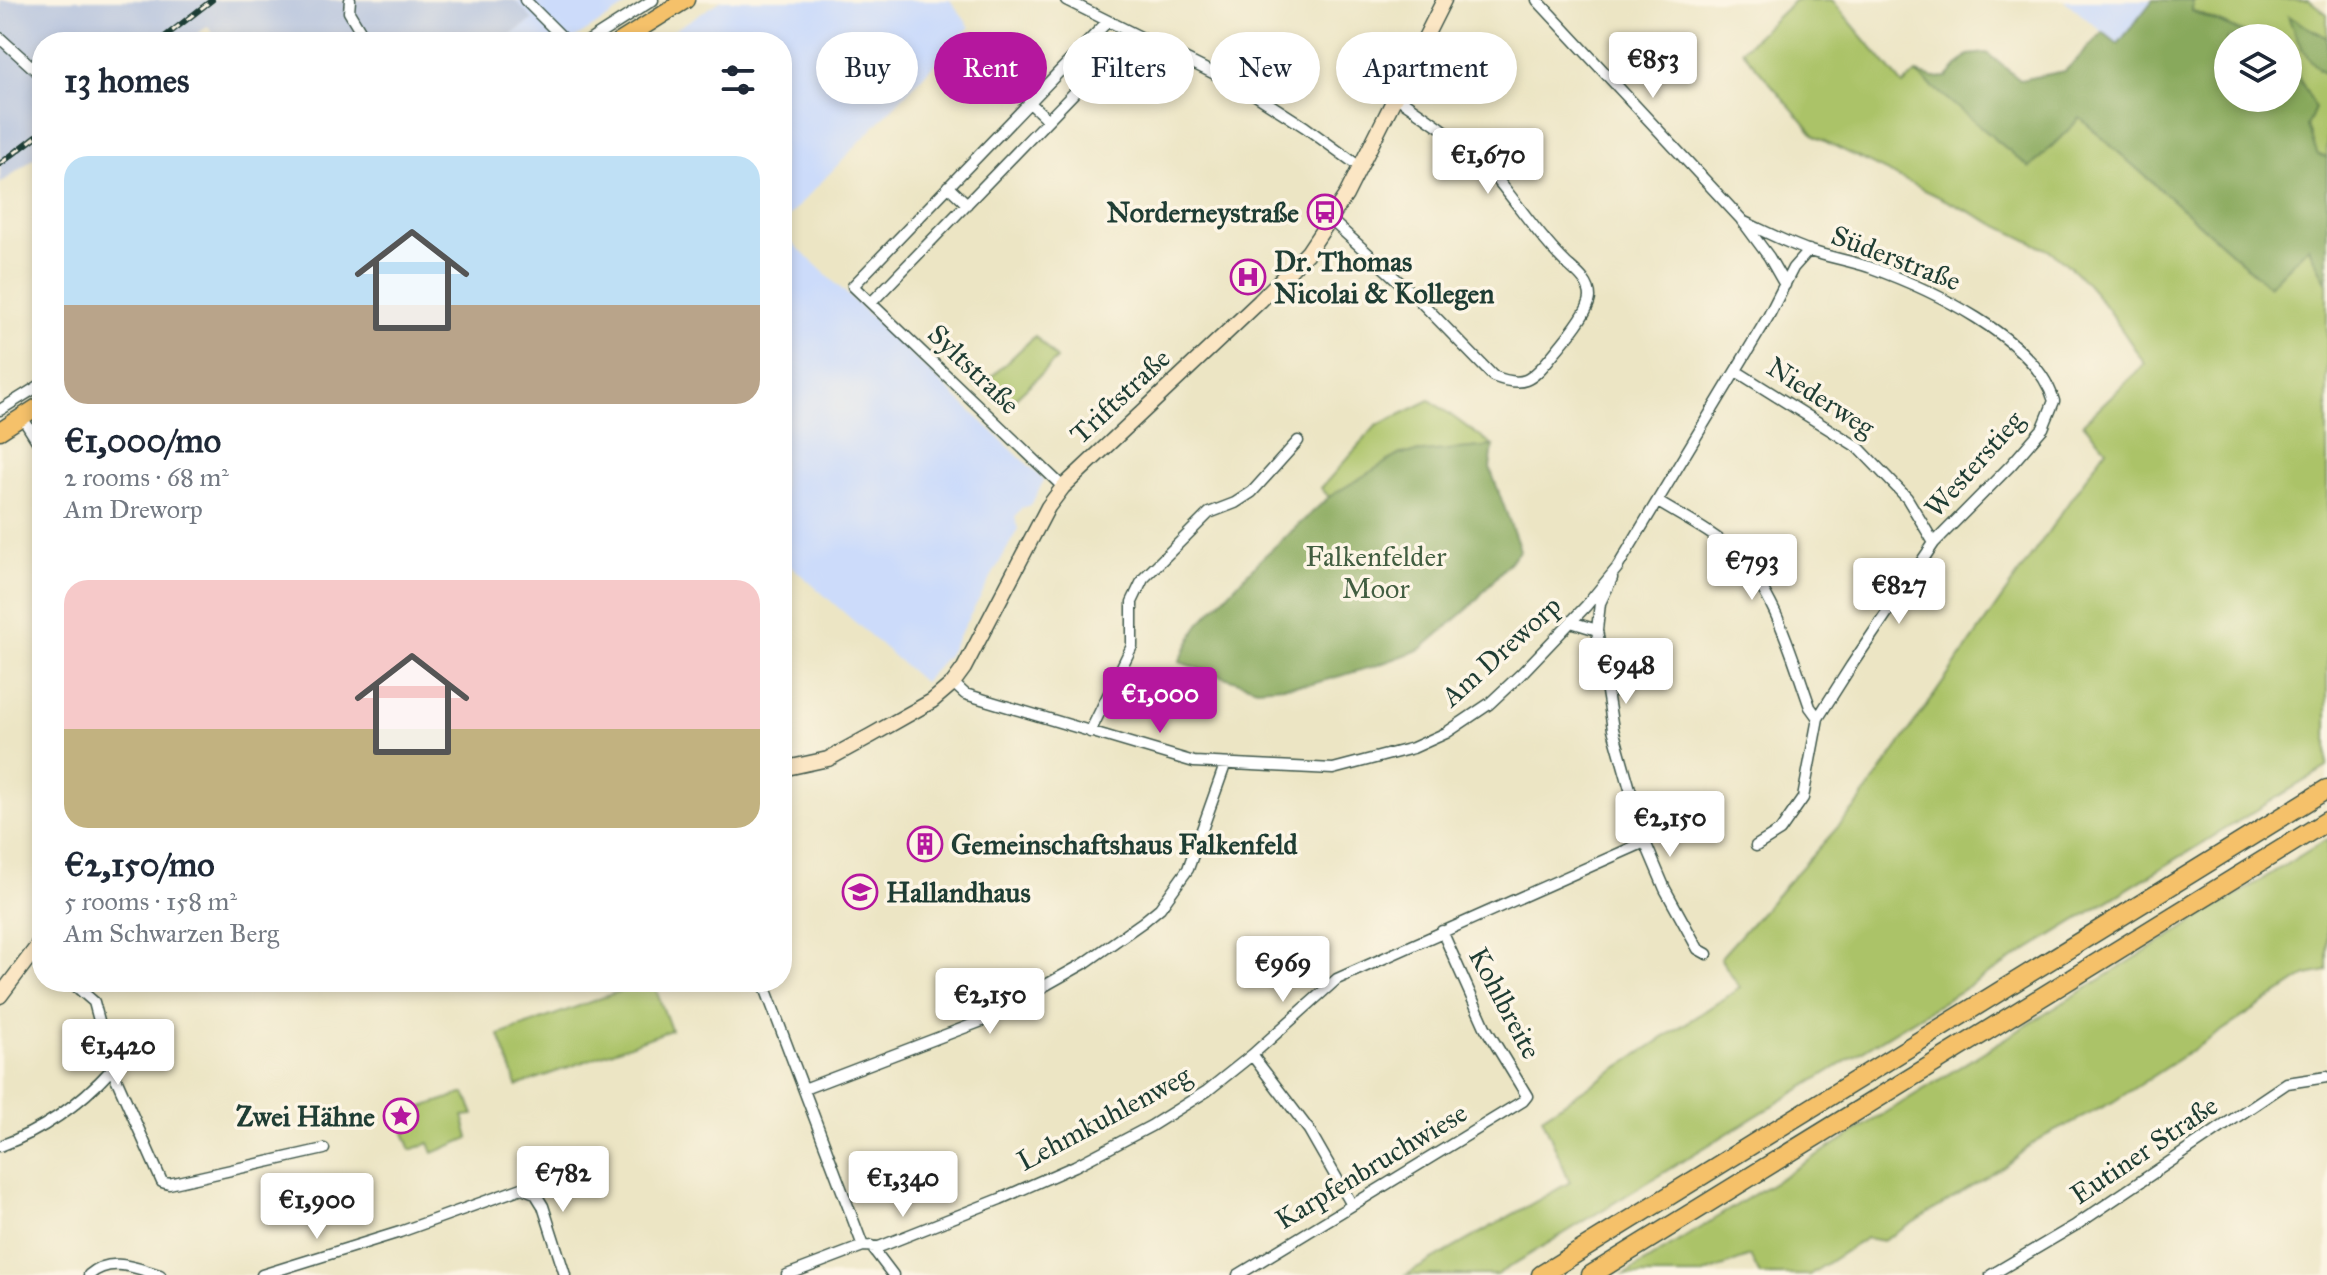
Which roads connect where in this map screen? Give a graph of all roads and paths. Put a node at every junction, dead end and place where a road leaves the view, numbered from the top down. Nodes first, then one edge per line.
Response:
1 (350, 0) edge
2 (525, 0) edge
3 (653, 0) edge
4 (686, 0) edge
5 (1066, 0) edge
6 (1444, 0) edge
7 (1537, 0) edge
8 (1107, 22) junction
9 (361, 32) edge
10 (557, 32) edge
11 (603, 32) edge
12 (635, 32) edge
13 (1130, 32) edge
14 (1428, 32) edge
15 (0, 38) edge
16 (1194, 64) edge
17 (32, 67) edge
18 (1047, 84) edge
19 (1027, 104) edge
20 (1031, 104) edge
21 (1063, 104) edge
22 (1391, 104) edge
23 (1406, 104) edge
24 (1048, 120) junction
25 (1360, 167) junction
26 (948, 186) junction
27 (967, 204) junction
28 (1331, 220) junction
29 (1742, 221) junction
30 (1809, 250) junction
31 (1785, 285) junction
32 (871, 303) junction
33 (1736, 371) junction
34 (32, 390) edge
35 (2052, 394) joint
36 (0, 410) edge
37 (32, 410) edge
38 (22, 417) junction
39 (0, 431) edge
40 (32, 433) edge
41 (1298, 441) dead end
42 (1063, 487) junction
43 (1658, 502) junction
44 (1934, 543) junction
45 (1617, 568) junction
46 (1571, 622) junction
47 (1597, 630) junction
48 (953, 683) junction
49 (1818, 718) junction
50 (1090, 732) junction
51 (1225, 765) junction
52 (792, 767) edge
53 (2327, 789) edge
54 (2327, 821) edge
55 (1645, 842) junction
56 (1756, 846) dead end
57 (1442, 931) junction
58 (1707, 954) dead end
59 (32, 959) edge
60 (82, 992) edge
61 (767, 992) edge
62 (0, 996) edge
63 (1252, 1055) junction
64 (112, 1069) junction
65 (2327, 1077) edge
66 (804, 1089) junction
67 (1527, 1096) joint
68 (0, 1146) edge
69 (324, 1149) dead end
70 (1352, 1205) junction
71 (867, 1246) junction
72 (89, 1275) edge
73 (160, 1275) edge
74 (262, 1275) edge
75 (565, 1275) edge
76 (787, 1275) edge
77 (893, 1275) edge
78 (1238, 1275) edge
79 (1541, 1275) edge
80 (1591, 1275) edge
81 (1991, 1275) edge

1 - 9 street
2 - 10 street
3 - 11 street
4 - 12 main road
5 - 8 street
6 - 14 street, Triftstraße
7 - 29 street
8 - 13 street
8 - 18 street
15 - 17 street
16 - 25 street
19 - 26 street
20 - 24 street
21 - 24 street
22 - 25 street, Triftstraße
23 - 28 street
24 - 27 street
25 - 28 street, Triftstraße
26 - 27 street
26 - 32 street, Syltstraße
27 - 32 street
28 - 42 street, Triftstraße
29 - 30 street, Süderstraße
29 - 31 street
30 - 31 street, Am Dreworp
30 - 35 street, Süderstraße
31 - 33 street, Am Dreworp
32 - 42 street, Syltstraße
33 - 43 street, Am Dreworp
33 - 44 street, Niederweg
34 - 36 street
35 - 44 street, Westerstieg
37 - 38 main road
38 - 39 main road
38 - 40 street
41 - 50 street
42 - 48 street, Triftstraße
43 - 45 street, Am Dreworp
43 - 49 street
44 - 49 street, Westerstieg
45 - 46 street, Am Dreworp
45 - 47 street
46 - 47 street
46 - 51 street, Am Dreworp
47 - 55 street
48 - 50 street, Am Dreworp
48 - 52 street, Triftstraße
49 - 56 street, Westerstieg
50 - 51 street, Am Dreworp
51 - 66 street
53 - 79 highway
54 - 80 highway
55 - 57 street, Lehmkuhlenweg
55 - 58 street
57 - 63 street, Lehmkuhlenweg
57 - 67 street, Kohlbreite
59 - 62 street
60 - 64 street
61 - 66 street
63 - 70 street
63 - 71 street, Lehmkuhlenweg
64 - 68 street
64 - 69 street
65 - 81 street, Eutiner Straße
66 - 71 street
67 - 70 street, Karpfenbruchwiese
70 - 78 street, Karpfenbruchwiese
71 - 76 street, Lehmkuhlenweg
71 - 77 street
72 - 73 street
74 - 75 street

